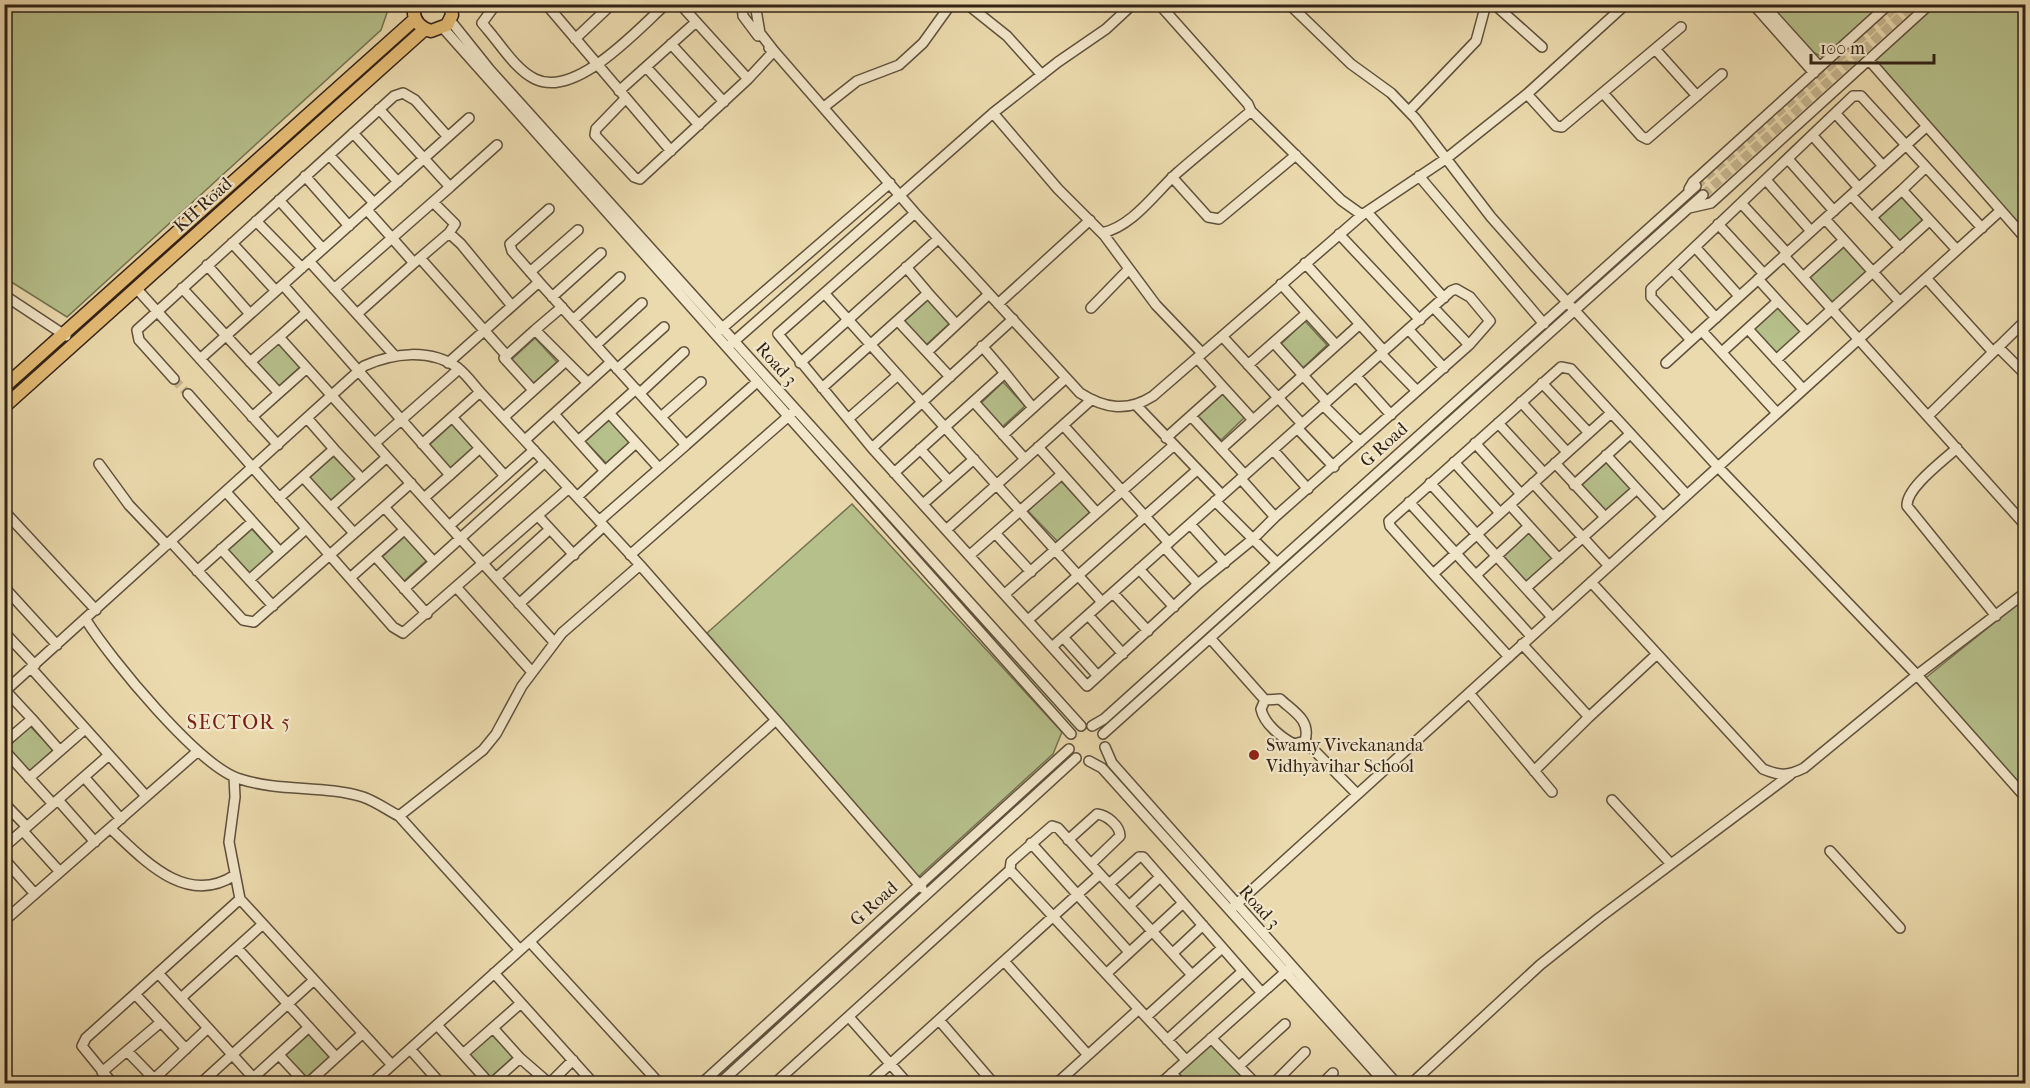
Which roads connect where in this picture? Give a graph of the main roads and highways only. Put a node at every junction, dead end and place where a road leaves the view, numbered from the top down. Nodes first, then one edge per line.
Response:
1 (415, 4) edge
2 (450, 13) edge
3 (415, 20) junction
4 (425, 29) junction
5 (4, 387) edge
6 (4, 407) edge

1 - 3 main road
2 - 4 main road
3 - 4 main road
3 - 5 main road, KH Road
4 - 6 main road, KH Road

